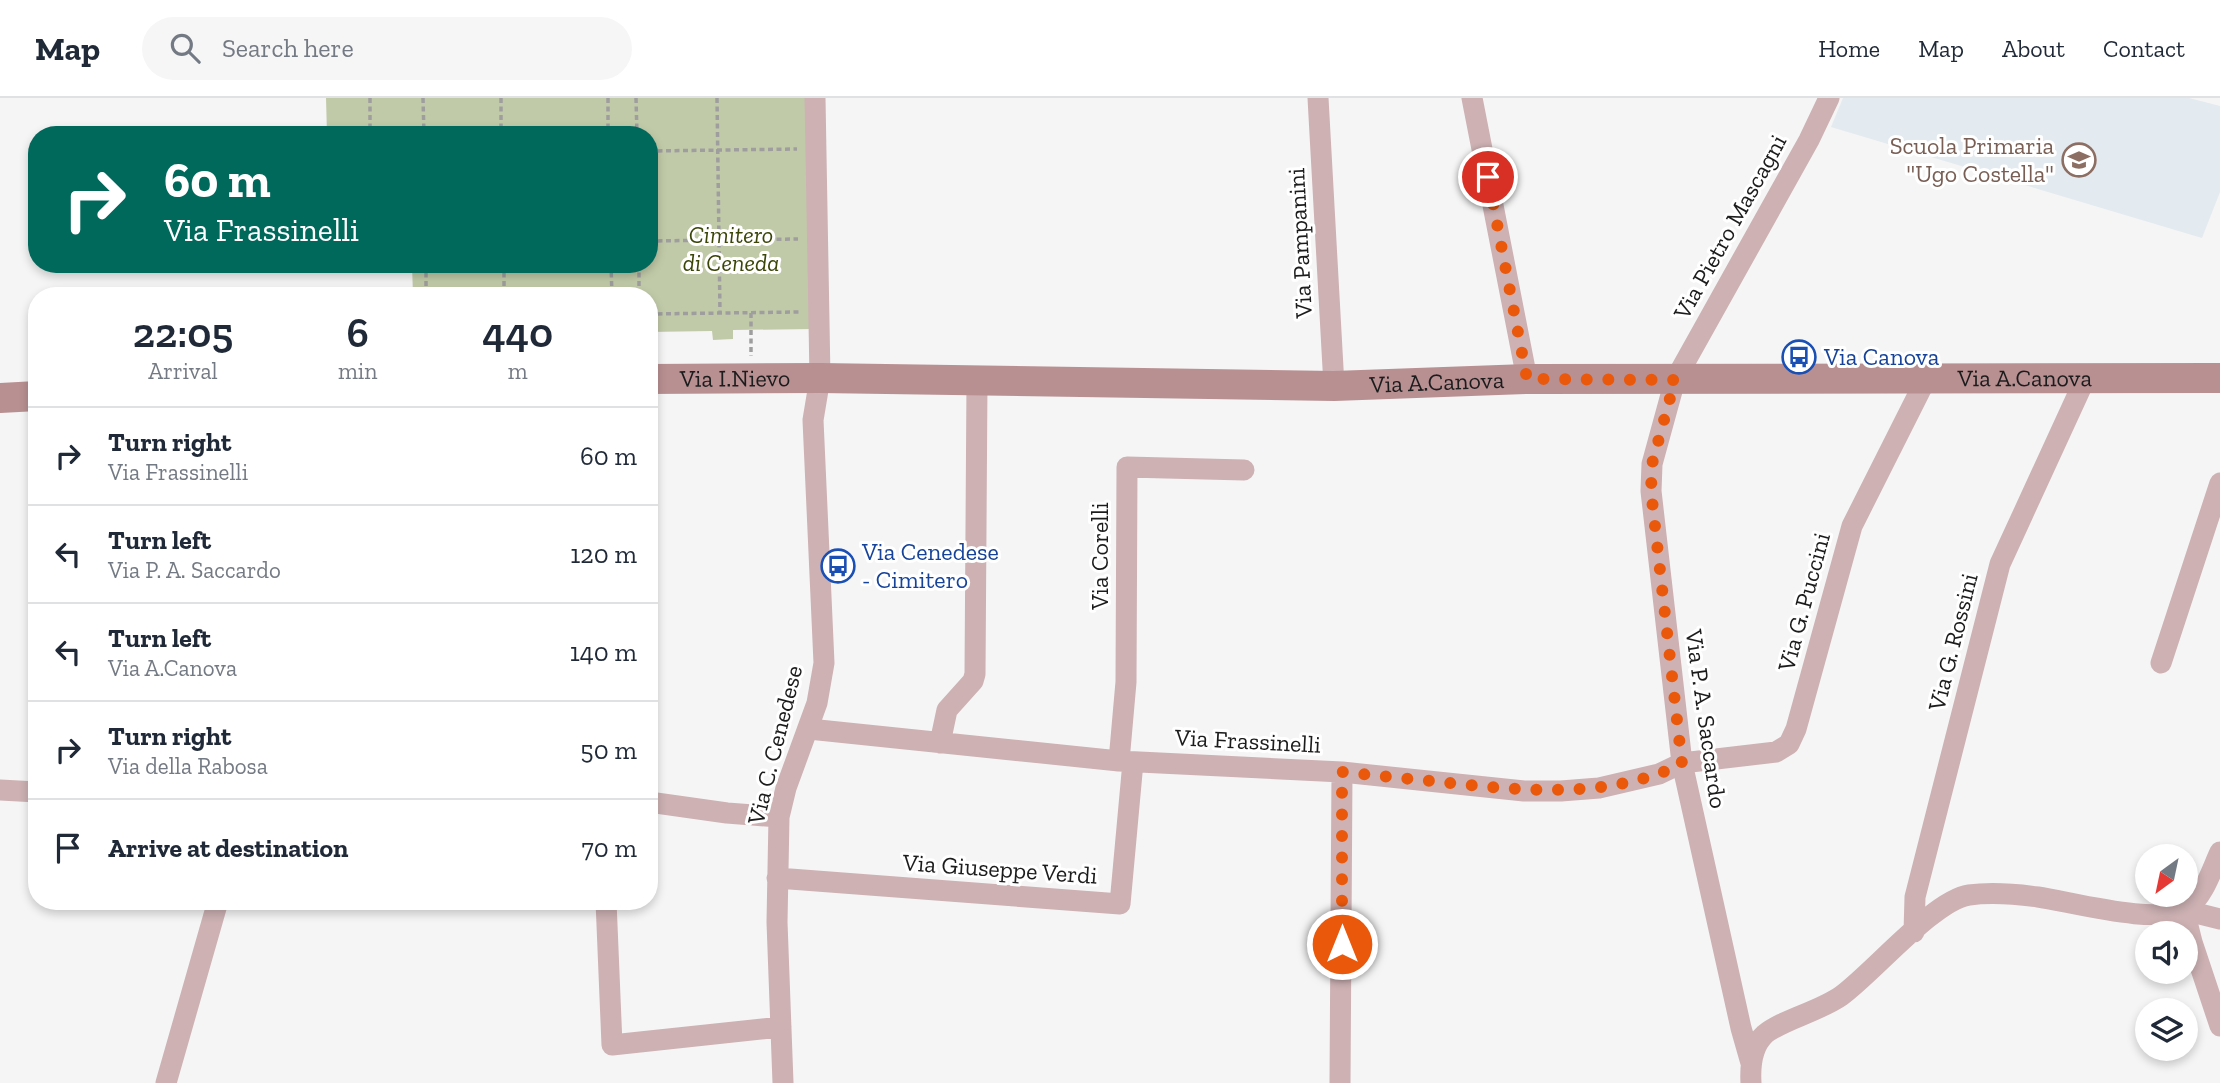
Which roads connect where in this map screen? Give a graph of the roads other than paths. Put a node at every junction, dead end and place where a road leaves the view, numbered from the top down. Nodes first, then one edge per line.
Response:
1 (815, 98) edge
2 (1318, 98) edge
3 (1472, 98) edge
4 (1829, 98) edge
5 (2220, 378) edge
6 (658, 379) edge
7 (820, 379) junction
8 (1527, 379) junction
9 (1926, 379) junction
10 (2085, 379) junction
11 (1675, 380) junction
12 (977, 381) junction
13 (1334, 386) junction
14 (28, 396) edge
15 (0, 398) edge
16 (1244, 470) dead end
17 (2220, 483) edge
18 (2161, 663) dead end
19 (809, 729) junction
20 (940, 743) junction
21 (1126, 762) junction
22 (1682, 764) junction
23 (1342, 772) junction
24 (0, 790) edge
25 (28, 792) edge
26 (658, 803) edge
27 (779, 817) junction
28 (2220, 852) edge
29 (777, 878) junction
30 (215, 910) edge
31 (606, 910) edge
32 (2184, 910) junction
33 (2220, 919) edge
34 (1914, 932) junction
35 (2220, 1026) edge
36 (781, 1027) junction
37 (1751, 1073) edge
38 (166, 1083) edge
39 (783, 1083) edge
40 (1340, 1083) edge

1 - 7 street, Via C. Cenedese
2 - 13 street, Via Pampanini
3 - 8 street
4 - 11 street, Via Pietro Mascagni
5 - 10 street, Via A.Canova
6 - 7 street, Via I.Nievo
7 - 12 street, Via A.Canova
7 - 19 street, Via C. Cenedese
8 - 11 street, Via A.Canova
8 - 13 street, Via A.Canova
9 - 10 street, Via A.Canova
9 - 11 street, Via A.Canova
9 - 22 street, Via G. Puccini
10 - 34 street, Via G. Rossini
11 - 22 street, Via P. A. Saccardo
12 - 13 street, Via A.Canova
12 - 20 street
14 - 15 street
16 - 21 street, Via Corelli
17 - 18 street
19 - 20 street, Via Frassinelli
19 - 27 street, Via C. Cenedese
20 - 21 street, Via Frassinelli
21 - 23 street, Via Frassinelli
21 - 29 street, Via Giuseppe Verdi
22 - 23 street, Via Frassinelli
22 - 37 street, Via P. A. Saccardo
23 - 40 street
24 - 25 street
26 - 27 street
27 - 29 street, Via C. Cenedese
28 - 32 street
29 - 36 street, Via C. Cenedese
30 - 38 street
31 - 36 street
32 - 33 street
32 - 34 street
32 - 35 street
34 - 37 street
36 - 39 street, Via C. Cenedese

